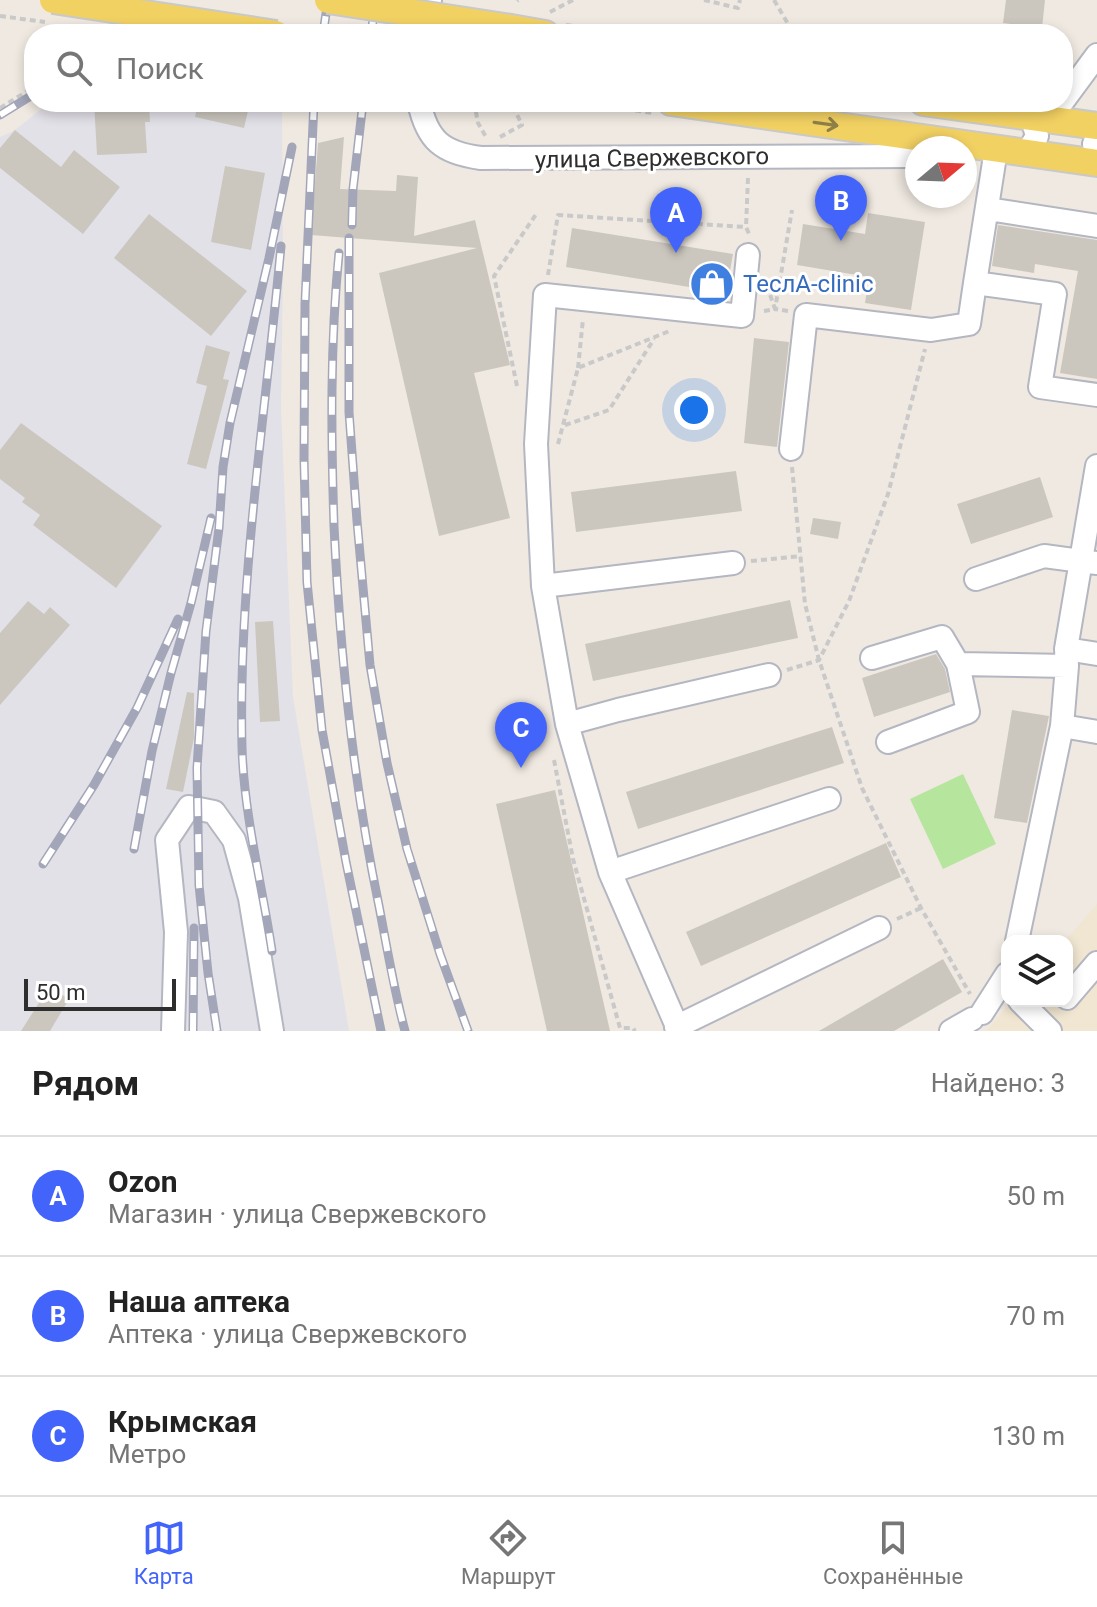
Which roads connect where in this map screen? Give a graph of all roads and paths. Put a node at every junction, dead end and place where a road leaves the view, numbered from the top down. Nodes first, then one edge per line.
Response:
1 (53, 0) edge
2 (328, 0) edge
3 (430, 0) edge
4 (573, 0) edge
5 (704, 0) edge
6 (740, 0) edge
7 (774, 0) edge
8 (210, 24) edge
9 (425, 24) edge
10 (485, 24) edge
11 (551, 24) edge
12 (788, 24) edge
13 (1097, 55) edge
14 (1073, 87) edge
15 (24, 93) edge
16 (0, 108) edge
17 (422, 112) edge
18 (476, 112) edge
19 (516, 112) edge
20 (737, 112) edge
21 (998, 112) edge
22 (1035, 112) edge
23 (1068, 112) edge
24 (1021, 115) junction
25 (1097, 126) edge
26 (1097, 137) edge
27 (1016, 154) junction
28 (748, 156) junction
29 (905, 156) edge
30 (977, 156) edge
31 (1097, 156) edge
32 (1097, 163) edge
33 (988, 209) junction
34 (792, 210) dead end
35 (1097, 226) edge
36 (748, 255) dead end
37 (975, 283) junction
38 (545, 295) junction
39 (584, 299) junction
40 (715, 313) junction
41 (806, 315) junction
42 (931, 330) junction
43 (656, 337) junction
44 (578, 368) junction
45 (1097, 395) edge
46 (563, 425) junction
47 (791, 449) joint
48 (555, 455) dead end
49 (1097, 466) edge
50 (801, 556) junction
51 (1089, 562) edge
52 (733, 563) joint
53 (976, 579) dead end
54 (543, 586) junction
55 (1097, 654) edge
56 (872, 658) dead end
57 (1067, 658) junction
58 (819, 660) junction
59 (958, 664) junction
60 (769, 675) joint
61 (567, 724) junction
62 (1062, 726) junction
63 (1097, 732) edge
64 (888, 742) dead end
65 (829, 799) dead end
66 (610, 872) junction
67 (921, 908) junction
68 (879, 928) joint
69 (1018, 935) edge
70 (1097, 963) edge
71 (1001, 985) edge
72 (1073, 991) edge
73 (1026, 1007) edge
74 (1061, 1007) edge
75 (977, 1016) junction
76 (1047, 1028) edge
77 (678, 1029) edge
78 (173, 1031) edge
79 (272, 1031) edge
80 (951, 1031) edge

1 - 8 main road, bridge
2 - 10 main road, bridge
3 - 9 street
4 - 11 path
5 - 6 path
7 - 12 path
13 - 14 street
15 - 16 path
17 - 28 street, улица Свержевского
18 - 19 path
20 -> 27 main road
21 - 24 main road
22 - 24 main road
23 - 25 main road
24 - 27 street
26 - 31 street
27 - 30 street
27 - 32 main road
27 - 33 street
28 - 29 street, улица Свержевского
28 - 38 path
33 - 35 street
33 - 37 street
34 - 41 path
36 - 40 street
37 - 42 street
37 - 45 street
38 - 39 street
38 - 54 street
39 - 40 street
39 - 44 path
40 - 43 path
41 - 42 street
41 - 47 street
42 - 58 path
43 - 44 path
43 - 46 path
44 - 46 path
46 - 48 path
47 - 50 path
49 - 51 street
50 - 52 path
50 - 58 path
51 - 53 street
51 - 57 street
52 - 54 street
54 - 61 street
55 - 57 street
56 - 59 street
57 - 59 street
57 - 62 street
58 - 60 path
58 - 67 path
59 - 64 street
60 - 61 street
61 - 66 street
62 - 63 street
62 - 69 street
65 - 66 street
66 - 77 street
67 - 68 path
67 - 75 path
68 - 77 street
70 - 72 street
71 - 75 street
73 - 76 street
74 - 76 street
75 - 80 street
78 - 79 street

